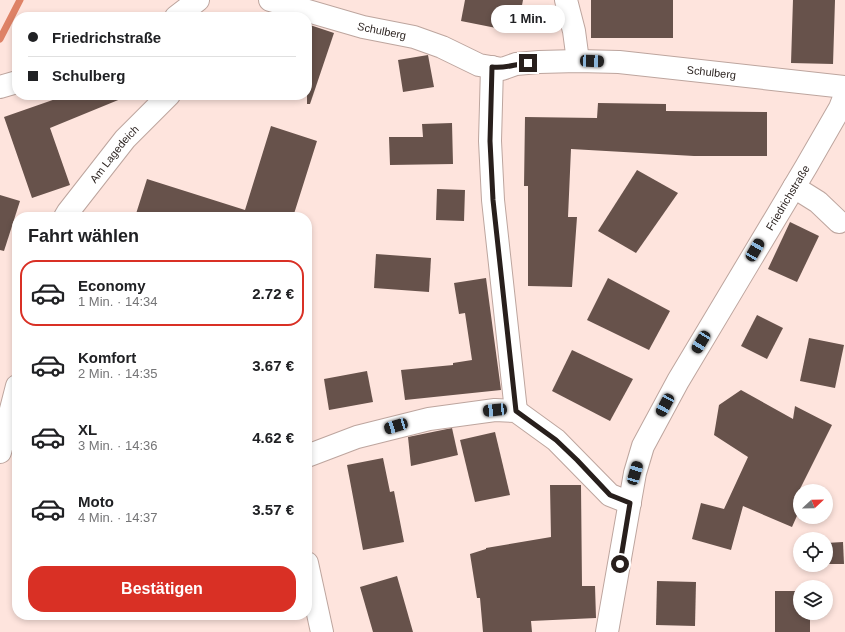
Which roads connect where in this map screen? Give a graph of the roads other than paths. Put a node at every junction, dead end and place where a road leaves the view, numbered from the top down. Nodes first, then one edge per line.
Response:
1 (198, 0) edge
2 (270, 0) edge
3 (566, 0) edge
4 (182, 12) edge
5 (311, 12) edge
6 (312, 12) edge
7 (578, 61) junction
8 (492, 67) junction
9 (12, 83) edge
10 (0, 87) edge
11 (845, 87) edge
12 (164, 100) edge
13 (843, 104) edge
14 (794, 187) junction
15 (68, 212) edge
16 (839, 222) dead end
17 (516, 411) junction
18 (12, 423) edge
19 (0, 452) edge
20 (312, 454) edge
21 (630, 503) junction
22 (312, 586) edge
23 (322, 632) edge
24 (607, 632) edge

1 - 4 street
2 - 5 street, Schulberg
3 - 7 street
6 - 8 street, Schulberg
7 - 8 street, Schulberg
7 - 11 street, Schulberg
8 - 17 street
9 - 10 street
12 - 15 street, Am Lagedeich
13 - 14 street, Friedrichstraße
14 - 16 street
14 - 21 street, Friedrichstraße
17 - 20 street
17 - 21 street
18 - 19 street
21 - 24 street, Friedrichstraße
22 - 23 street

